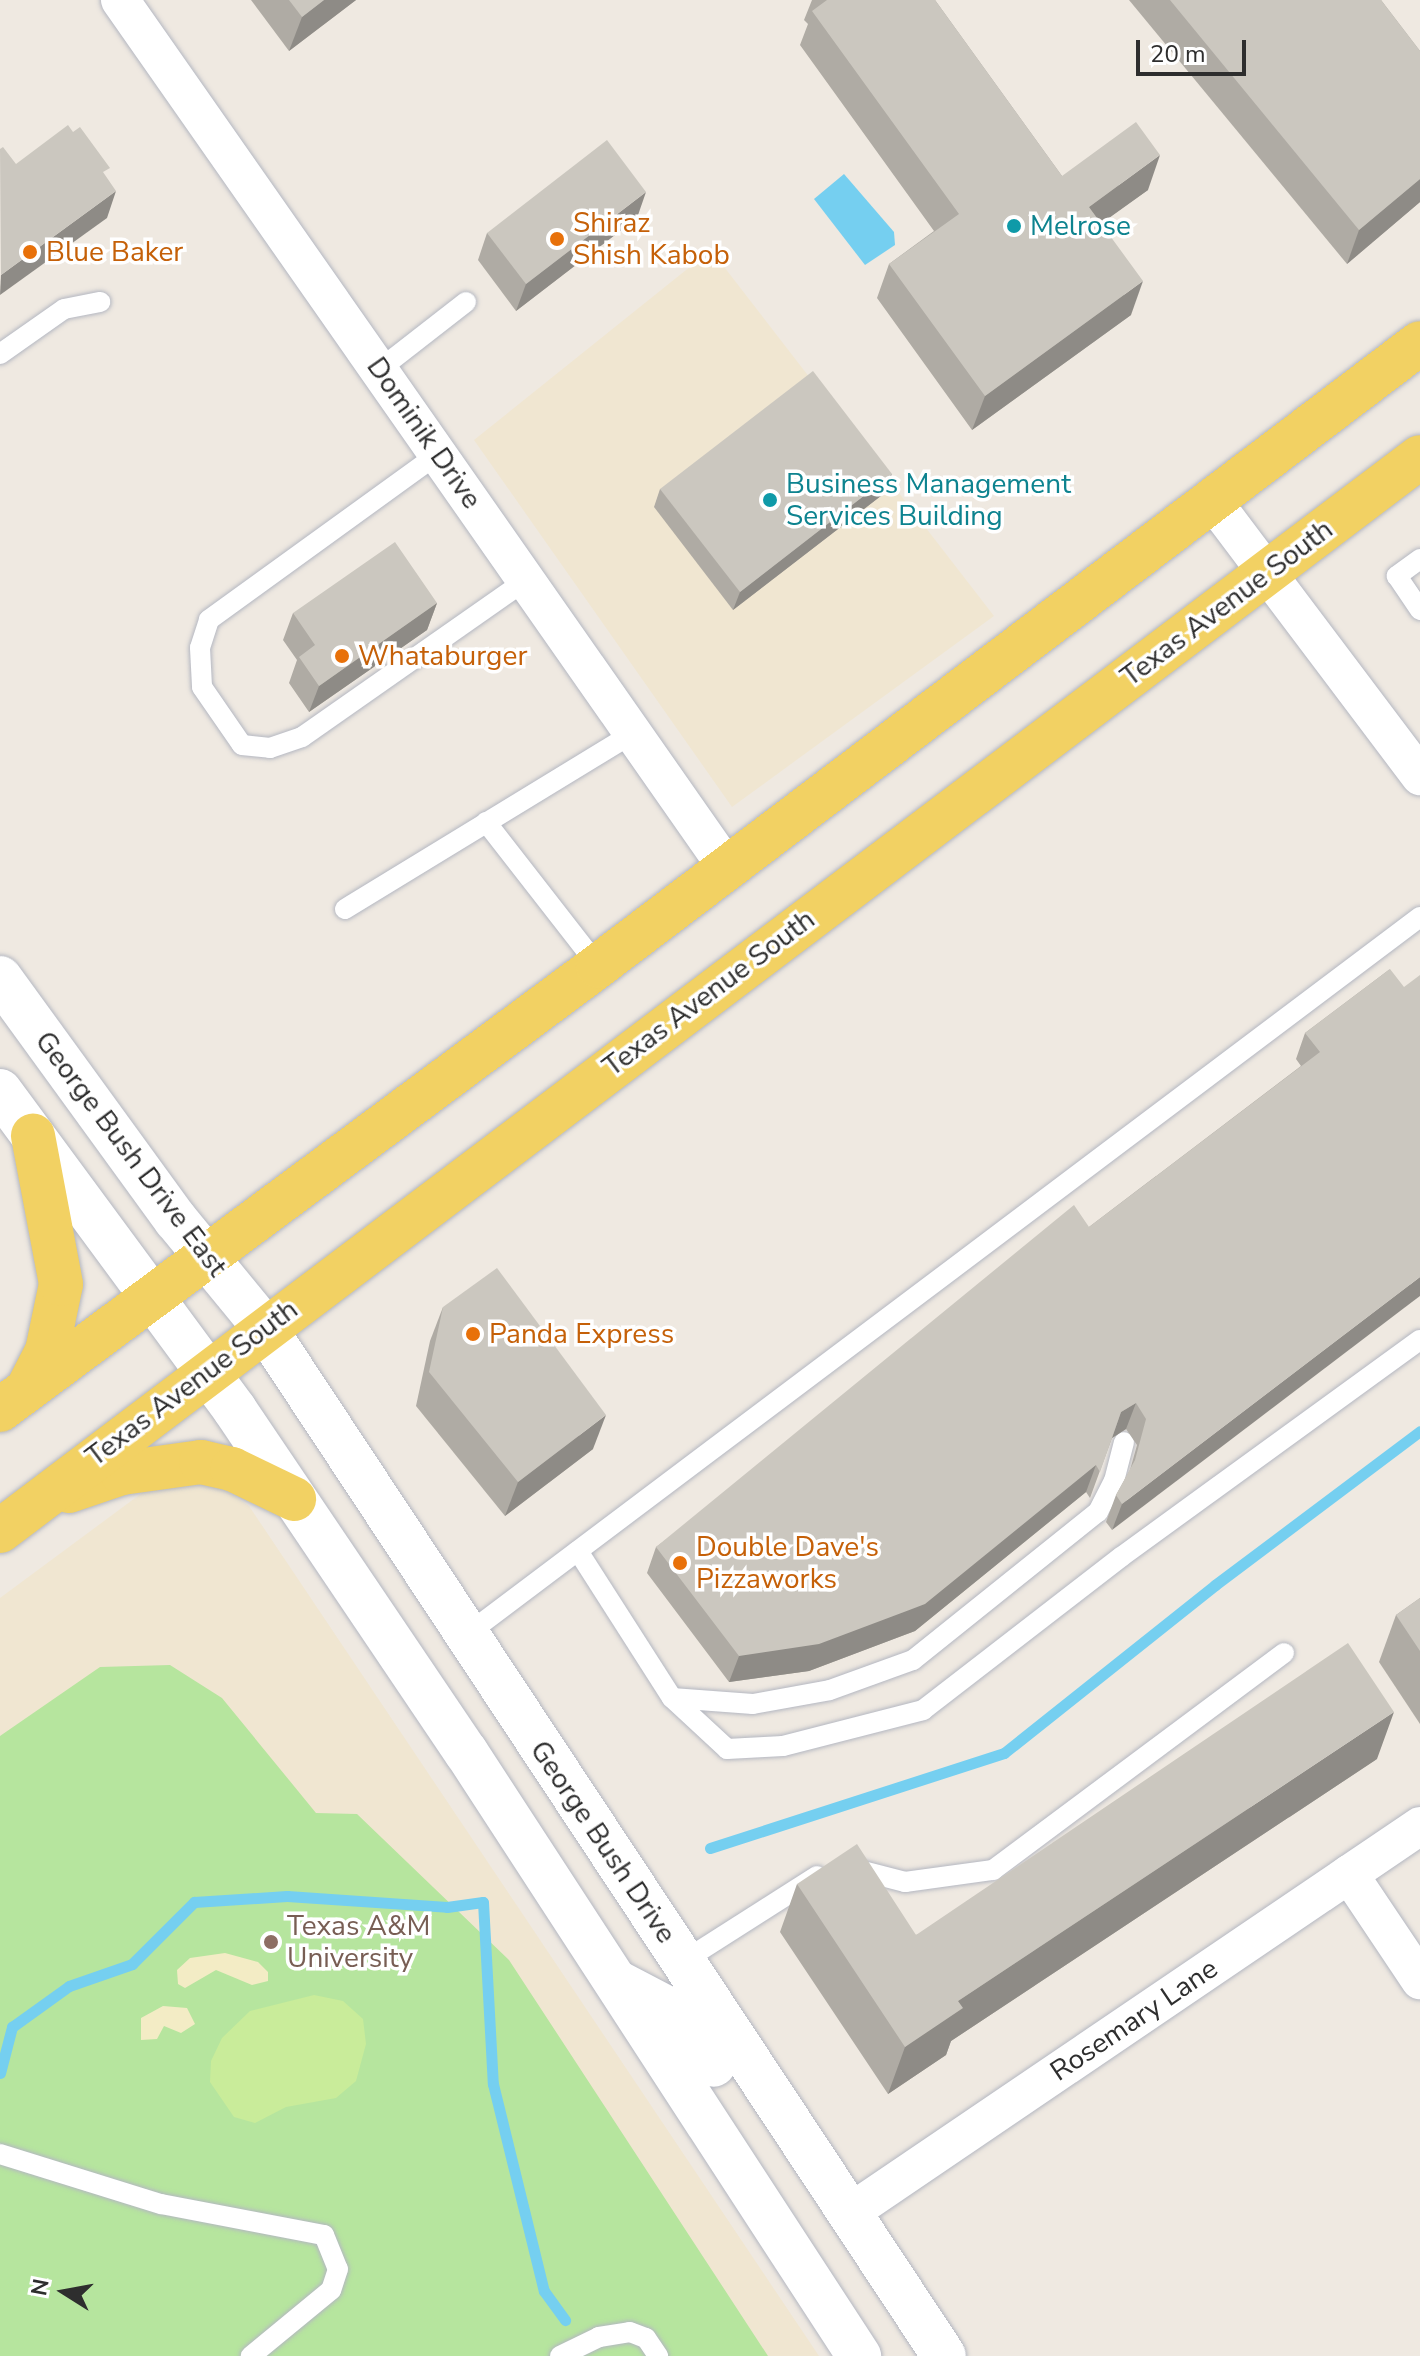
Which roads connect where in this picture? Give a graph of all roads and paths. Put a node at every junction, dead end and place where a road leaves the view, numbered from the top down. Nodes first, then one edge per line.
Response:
1 (120, 0) edge
2 (100, 302) dead end
3 (466, 302) dead end
4 (1420, 343) edge
5 (0, 354) edge
6 (380, 369) junction
7 (438, 454) junction
8 (1418, 461) edge
9 (1212, 500) junction
10 (1420, 559) edge
11 (1266, 574) junction
12 (526, 580) junction
13 (1420, 610) edge
14 (633, 733) junction
15 (1420, 776) edge
16 (486, 822) junction
17 (727, 868) junction
18 (345, 909) dead end
19 (1420, 917) edge
20 (598, 966) junction
21 (0, 978) edge
22 (0, 1091) edge
23 (33, 1136) junction
24 (206, 1257) junction
25 (151, 1298) junction
26 (264, 1327) junction
27 (1420, 1340) edge
28 (208, 1370) junction
29 (13, 1400) edge
30 (1124, 1442) dead end
31 (294, 1499) junction
32 (40, 1501) junction
33 (0, 1531) edge
34 (578, 1551) junction
35 (466, 1635) junction
36 (1284, 1653) dead end
37 (672, 1698) junction
38 (1420, 1826) edge
39 (1349, 1874) junction
40 (682, 1962) junction
41 (1420, 1980) edge
42 (615, 1981) junction
43 (0, 2154) edge
44 (848, 2214) junction
45 (251, 2356) edge
46 (560, 2356) edge
47 (658, 2356) edge
48 (859, 2356) edge
49 (944, 2356) edge

1 - 6 street, Dominik Drive
2 - 5 lane
3 - 6 lane
4 - 9 main road
6 - 7 street, Dominik Drive
7 - 12 street, Dominik Drive
7 - 12 lane
8 - 11 main road, Texas Avenue South
9 - 11 street
9 - 17 main road
10 - 13 lane
11 - 15 street
11 - 26 main road, Texas Avenue South
12 - 14 street, Dominik Drive
14 - 16 lane
14 - 17 street, Dominik Drive
16 - 18 lane
16 - 20 lane
17 - 20 main road
19 - 34 lane
20 - 24 main road
21 - 24 main road, George Bush Drive East
22 - 23 main road
23 - 25 main road
23 - 29 main road
24 - 25 main road
24 - 26 main road, George Bush Drive East
25 - 28 main road
25 - 29 main road
26 - 28 main road, Texas Avenue South
26 - 35 main road, George Bush Drive
27 - 37 lane
28 - 31 main road
28 - 32 main road, Texas Avenue South
30 - 37 lane
31 - 32 main road
31 - 42 main road
32 - 33 main road, Texas Avenue South
34 - 35 lane
34 - 37 lane
35 - 40 main road, George Bush Drive
36 - 40 lane
38 - 39 street, Rosemary Lane
39 - 41 street
39 - 44 street, Rosemary Lane
40 - 44 main road, George Bush Drive
42 - 44 main road
42 - 48 main road
43 - 45 lane
44 - 49 main road, George Bush Drive
46 - 47 lane

